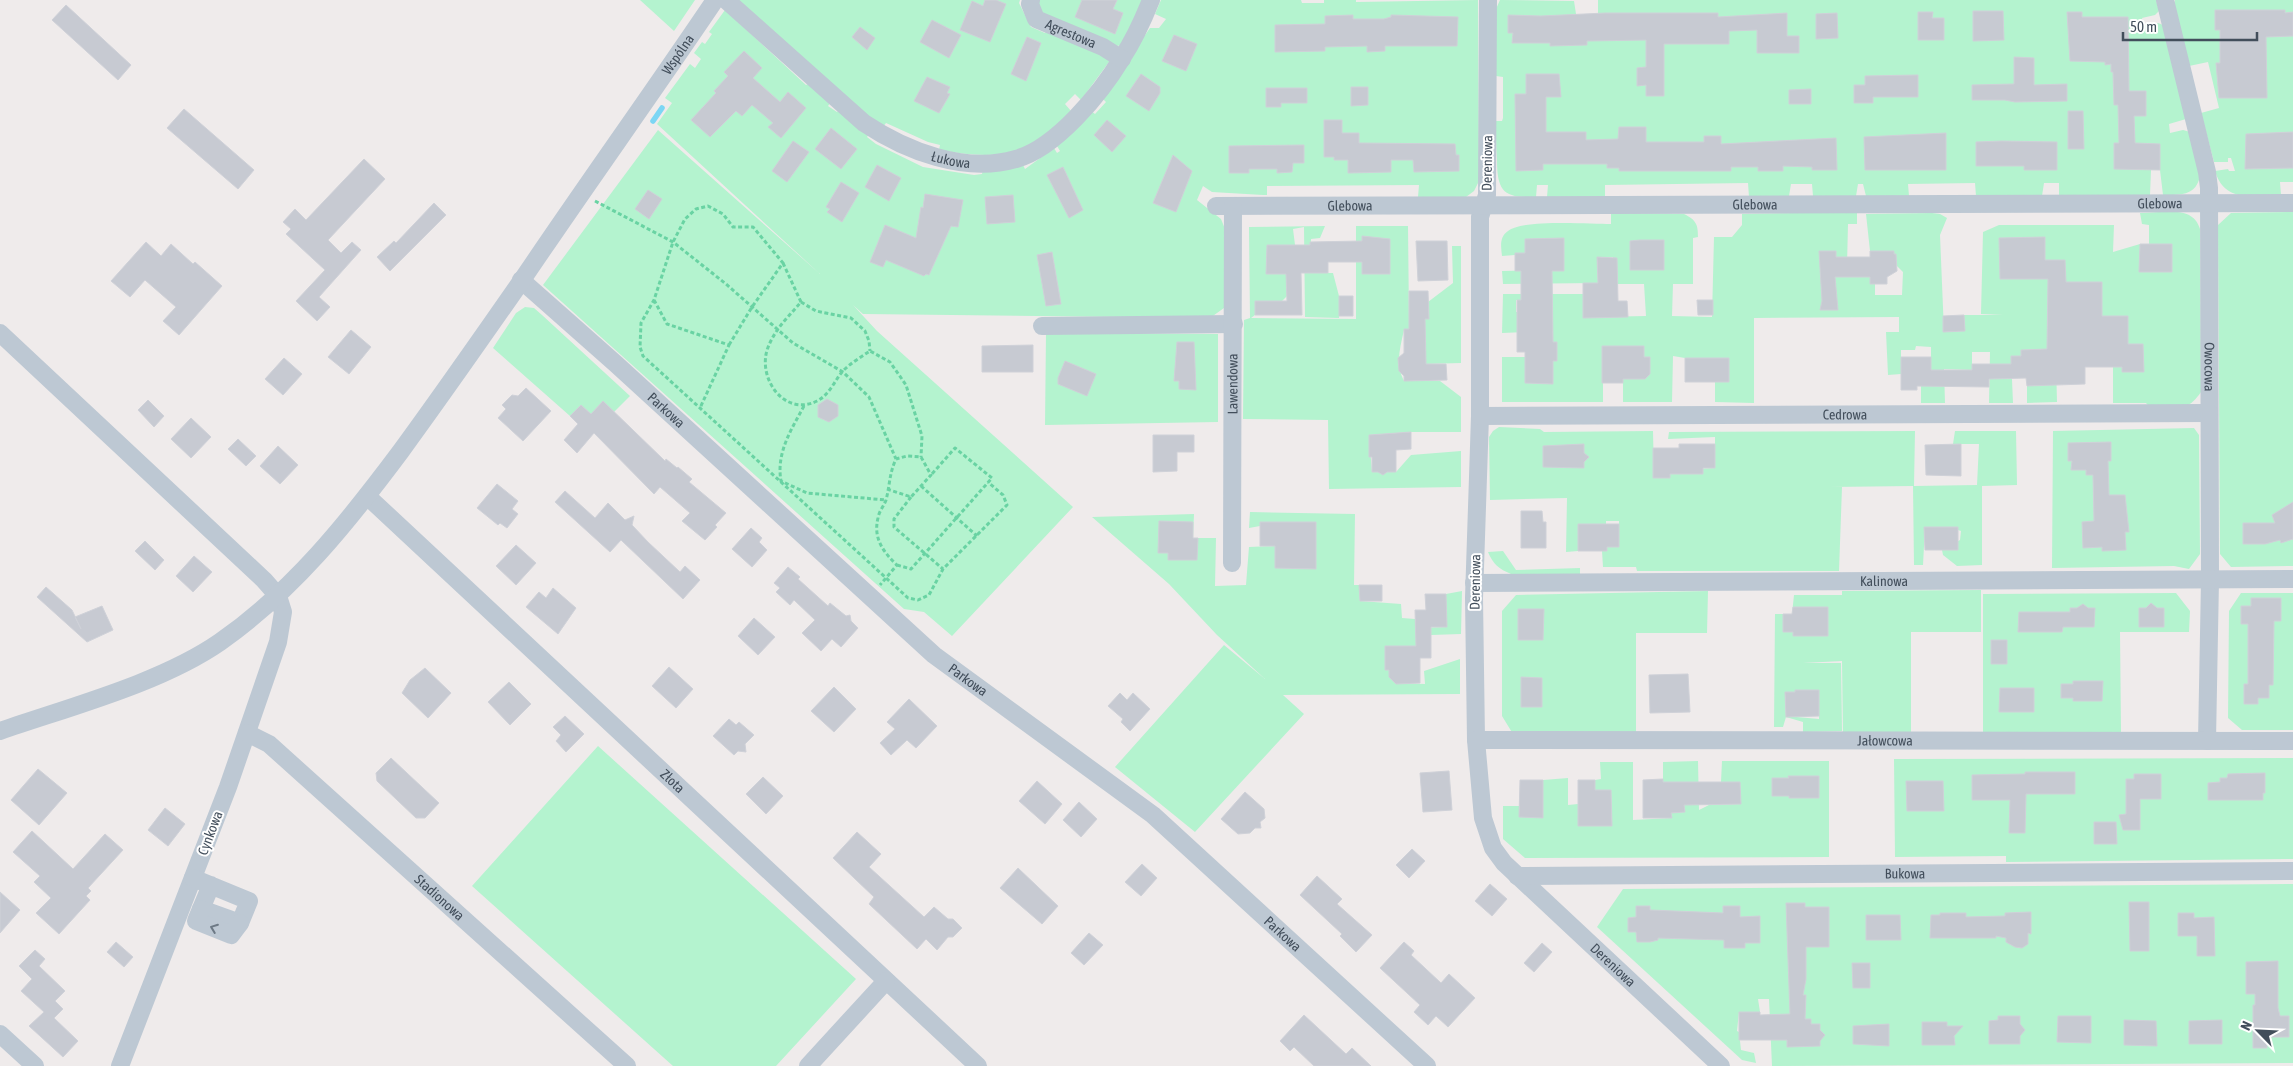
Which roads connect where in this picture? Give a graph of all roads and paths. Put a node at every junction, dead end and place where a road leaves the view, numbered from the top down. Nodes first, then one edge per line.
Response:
1 (715, 0) edge
2 (726, 0) edge
3 (1031, 0) edge
4 (1151, 0) edge
5 (1488, 0) edge
6 (2165, 0) edge
7 (1122, 58) junction
8 (581, 194) junction
9 (2209, 203) junction
10 (2293, 203) edge
11 (1484, 205) junction
12 (1225, 206) joint
13 (673, 242) junction
14 (783, 262) junction
15 (521, 280) junction
16 (654, 300) junction
17 (801, 302) junction
18 (752, 307) junction
19 (1234, 324) junction
20 (1042, 326) dead end
21 (777, 330) junction
22 (0, 333) edge
23 (729, 345) junction
24 (870, 351) junction
25 (842, 372) junction
26 (804, 406) junction
27 (700, 408) junction
28 (2209, 413) junction
29 (1480, 416) junction
30 (921, 457) junction
31 (896, 459) junction
32 (931, 475) junction
33 (781, 481) junction
34 (988, 482) junction
35 (921, 486) junction
36 (887, 489) junction
37 (367, 496) junction
38 (911, 497) junction
39 (886, 500) junction
40 (957, 518) junction
41 (977, 536) junction
42 (924, 554) junction
43 (1232, 563) dead end
44 (897, 565) junction
45 (943, 569) junction
46 (886, 578) junction
47 (2293, 579) edge
48 (2210, 580) junction
49 (1474, 584) junction
50 (278, 596) junction
51 (870, 596) junction
52 (0, 730) edge
53 (247, 733) junction
54 (1476, 740) junction
55 (2207, 741) junction
56 (2293, 741) edge
57 (2293, 871) edge
58 (1517, 876) junction
59 (193, 878) junction
60 (211, 885) junction
61 (886, 981) junction
62 (0, 1034) edge
63 (35, 1066) edge
64 (120, 1066) edge
65 (627, 1066) edge
66 (808, 1066) edge
67 (978, 1066) edge
68 (1427, 1066) edge
69 (1721, 1066) edge

1 - 8 street, Wspólna
2 - 7 street, Łukowa
3 - 7 street, Agrestowa
4 - 7 street, Łukowa
5 - 11 street, Dereniowa
6 - 9 street, Owocowa
8 - 13 path
8 - 15 street, Wspólna
9 - 10 street, Glebowa
9 - 11 street, Glebowa
9 - 28 street, Owocowa
11 - 12 street, Glebowa
11 - 29 street, Dereniowa
12 - 19 street, Lawendowa
13 - 14 path
13 - 16 path
13 - 18 path
14 - 17 path
14 - 18 path
15 - 37 street, Wspólna
15 - 51 street, Parkowa
16 - 23 path
16 - 27 path
17 - 21 path
17 - 24 path
18 - 21 path
18 - 23 path
19 - 20 street
19 - 43 street, Lawendowa
21 - 25 path
21 - 26 path
22 - 50 street
23 - 27 path
24 - 25 path
24 - 30 path
25 - 26 path
25 - 31 path
26 - 33 path
27 - 33 path
28 - 29 street, Cedrowa
28 - 48 street, Owocowa
29 - 49 street, Dereniowa
30 - 31 path
30 - 32 path
31 - 36 path
32 - 34 path
32 - 35 path
33 - 39 path
33 - 46 path
34 - 40 path
34 - 41 path
35 - 38 path
35 - 40 path
36 - 38 path
36 - 39 path
37 - 50 street, Wspólna
37 - 61 street, Złota
38 - 42 path
39 - 44 path
40 - 41 path
40 - 42 path
41 - 45 path
42 - 44 path
42 - 45 path
44 - 46 path
45 - 46 path
46 - 51 path
47 - 48 street, Kalinowa
48 - 49 street, Kalinowa
48 - 55 street, Owocowa
49 - 54 street, Dereniowa
50 - 52 street, Wspólna
50 - 53 street, Cynkowa
51 - 68 street, Parkowa
53 - 59 street, Cynkowa
53 - 65 street, Stadionowa
54 - 55 street, Jałowcowa
54 - 58 street, Dereniowa
55 - 56 street, Jałowcowa
57 - 58 street, Bukowa
58 - 69 street, Dereniowa
59 - 60 street
59 - 64 street, Cynkowa
60 -> 60 street
61 - 66 street
61 - 67 street, Złota
62 - 63 street

